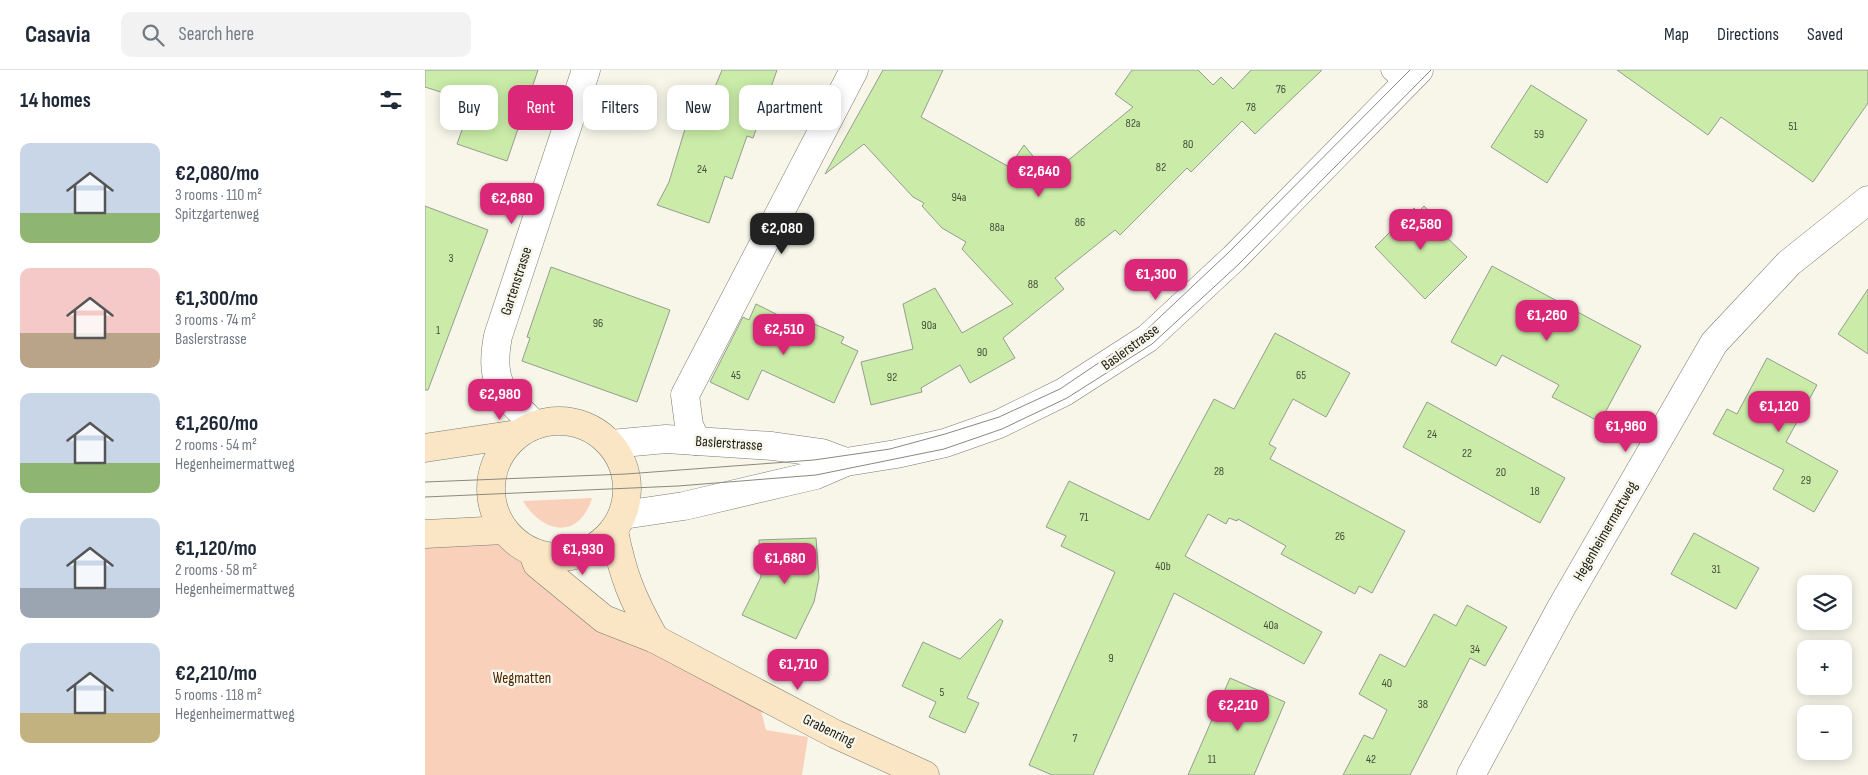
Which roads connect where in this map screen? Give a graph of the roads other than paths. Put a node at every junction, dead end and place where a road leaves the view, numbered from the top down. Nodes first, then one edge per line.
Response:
1 (586, 70) edge
2 (854, 70) edge
3 (1405, 75) edge
4 (1868, 200) edge
5 (527, 430) junction
6 (695, 441) junction
7 (611, 444) junction
8 (425, 448) edge
9 (846, 462) junction
10 (619, 523) junction
11 (504, 530) junction
12 (425, 534) edge
13 (533, 553) junction
14 (655, 639) junction
15 (925, 775) edge
16 (1471, 775) edge

1 - 5 street, Gartenstrasse
2 - 6 street
3 - 9 street, Baslerstrasse
4 - 16 street, Hegenheimermattweg
5 - 7 main road
5 - 8 main road
5 - 11 main road
6 - 7 street, Baslerstrasse
6 - 9 street, Baslerstrasse
7 - 10 main road
9 - 10 street, Baslerstrasse
10 - 13 main road
10 - 14 main road
11 - 12 main road
11 - 13 main road
13 - 14 main road, Grabenring
14 - 15 main road, Grabenring

